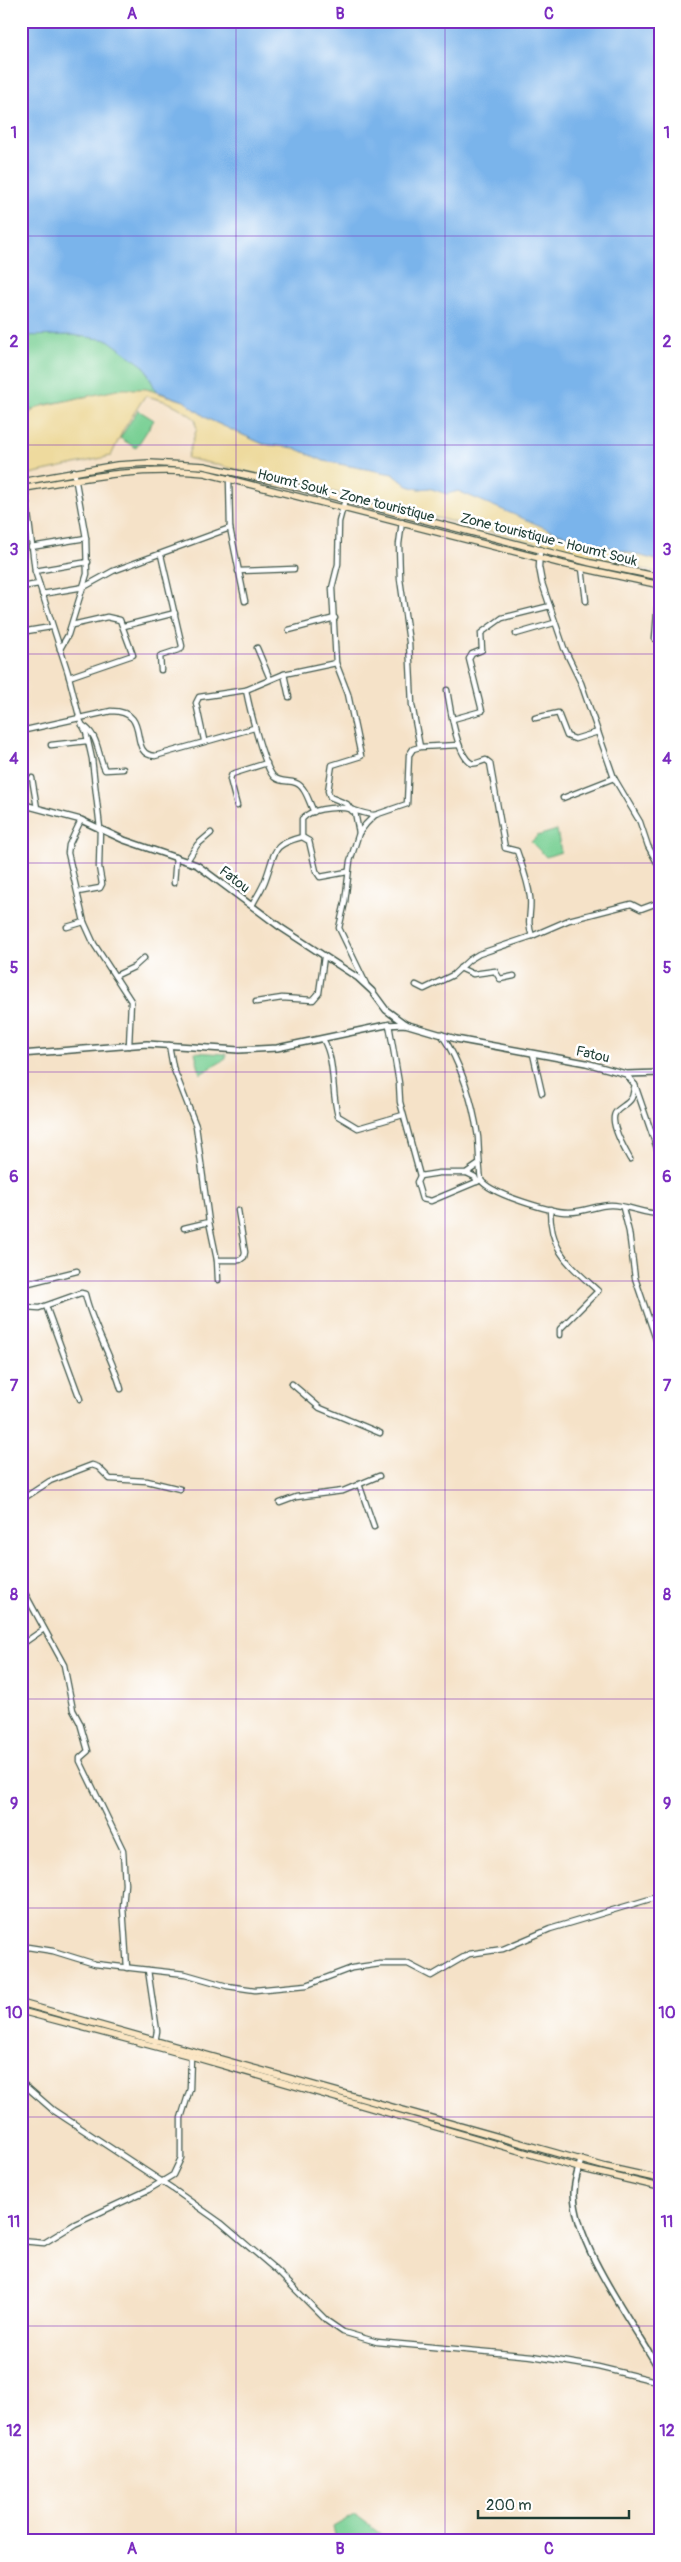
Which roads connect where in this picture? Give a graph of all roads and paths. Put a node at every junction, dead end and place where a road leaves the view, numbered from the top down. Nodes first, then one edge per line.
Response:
1 (74, 471) junction
2 (75, 478) junction
3 (229, 478) junction
4 (21, 482) edge
5 (23, 489) edge
6 (344, 499) junction
7 (343, 507) junction
8 (28, 522) junction
9 (402, 522) junction
10 (21, 524) edge
11 (230, 528) junction
12 (86, 538) junction
13 (31, 546) junction
14 (540, 549) junction
15 (161, 555) junction
16 (539, 557) junction
17 (88, 562) junction
18 (294, 568) dead end
19 (582, 568) junction
20 (35, 571) junction
21 (238, 571) junction
22 (660, 577) edge
23 (39, 584) junction
24 (659, 585) edge
25 (21, 587) edge
26 (84, 587) junction
27 (42, 594) junction
28 (245, 601) dead end
29 (586, 601) dead end
30 (550, 606) junction
31 (175, 613) junction
32 (335, 618) junction
33 (554, 623) junction
34 (72, 624) junction
35 (124, 626) junction
36 (51, 627) junction
37 (289, 630) dead end
38 (21, 632) edge
39 (516, 634) dead end
40 (655, 639) dead end
41 (256, 648) dead end
42 (60, 649) junction
43 (336, 664) junction
44 (161, 670) dead end
45 (284, 674) junction
46 (69, 677) junction
47 (270, 679) junction
48 (246, 690) junction
49 (447, 690) dead end
50 (289, 697) dead end
51 (535, 718) dead end
52 (453, 719) junction
53 (80, 720) junction
54 (82, 726) junction
55 (254, 728) junction
56 (21, 731) edge
57 (598, 732) junction
58 (204, 740) junction
59 (88, 741) junction
60 (51, 745) dead end
61 (459, 745) junction
62 (420, 747) junction
63 (267, 763) junction
64 (123, 769) dead end
65 (32, 778) dead end
66 (614, 778) junction
67 (563, 798) dead end
68 (21, 804) edge
69 (237, 806) dead end
70 (37, 808) junction
71 (353, 811) junction
72 (314, 812) junction
73 (376, 815) junction
74 (81, 820) junction
75 (100, 828) junction
76 (359, 832) junction
77 (211, 833) dead end
78 (302, 837) junction
79 (176, 857) junction
80 (187, 861) junction
81 (660, 868) edge
82 (348, 872) junction
83 (174, 883) dead end
84 (78, 892) junction
85 (660, 902) edge
86 (252, 906) junction
87 (84, 922) junction
88 (67, 927) dead end
89 (532, 936) junction
90 (324, 957) junction
91 (144, 958) dead end
92 (460, 968) junction
93 (115, 976) junction
94 (514, 976) dead end
95 (366, 984) junction
96 (416, 985) dead end
97 (256, 1002) dead end
98 (386, 1010) junction
99 (388, 1024) junction
100 (405, 1024) junction
101 (441, 1034) junction
102 (323, 1039) junction
103 (169, 1045) junction
104 (129, 1046) junction
105 (21, 1054) edge
106 (533, 1054) junction
107 (660, 1073) edge
108 (626, 1074) junction
109 (635, 1084) junction
110 (542, 1093) dead end
111 (403, 1115) junction
112 (660, 1157) edge
113 (630, 1160) dead end
114 (479, 1164) junction
115 (466, 1173) junction
116 (420, 1176) junction
117 (479, 1181) junction
118 (623, 1208) junction
119 (550, 1209) junction
120 (238, 1210) dead end
121 (660, 1214) edge
122 (210, 1222) junction
123 (184, 1228) dead end
124 (217, 1260) junction
125 (78, 1271) dead end
126 (218, 1280) dead end
127 (21, 1285) edge
128 (21, 1300) edge
129 (46, 1306) junction
130 (560, 1335) dead end
131 (660, 1351) edge
132 (292, 1384) dead end
133 (122, 1389) dead end
134 (80, 1399) dead end
135 (380, 1433) dead end
136 (379, 1476) dead end
137 (359, 1484) junction
138 (180, 1489) dead end
139 (21, 1500) edge
140 (280, 1503) dead end
141 (374, 1526) dead end
142 (21, 1586) edge
143 (44, 1628) junction
144 (21, 1645) edge
145 (660, 1896) edge
146 (21, 1946) edge
147 (128, 1968) junction
148 (148, 1970) junction
149 (21, 2003) edge
150 (21, 2011) edge
151 (156, 2039) junction
152 (154, 2046) junction
153 (191, 2056) junction
154 (247, 2069) junction
155 (21, 2082) edge
156 (352, 2095) junction
157 (350, 2102) junction
158 (581, 2160) junction
159 (568, 2164) junction
160 (579, 2168) junction
161 (576, 2177) junction
162 (170, 2178) junction
163 (660, 2179) edge
164 (162, 2182) junction
165 (660, 2187) edge
166 (171, 2188) junction
167 (21, 2241) edge
168 (660, 2370) edge
169 (660, 2382) edge

1 - 2 street
1 - 4 main road, Zone touristique - Houmt Souk
1 - 6 main road, Zone touristique - Houmt Souk
2 - 3 main road, Houmt Souk - Zone touristique
2 - 5 main road, Houmt Souk - Zone touristique
2 - 12 street
3 - 7 main road, Houmt Souk - Zone touristique
3 - 11 street
5 - 8 street
6 - 7 street
6 - 14 main road, Zone touristique - Houmt Souk
7 - 9 main road, Houmt Souk - Zone touristique
7 - 32 street
8 - 10 street
8 - 13 street
9 - 16 main road, Houmt Souk - Zone touristique
9 - 62 street
11 - 15 street
11 - 21 street
12 - 13 street
12 - 17 street
13 - 20 street
14 - 16 street
14 - 22 main road, Zone touristique - Houmt Souk
15 - 26 street
15 - 31 street
16 - 19 main road, Houmt Souk - Zone touristique
16 - 30 street
17 - 20 street
17 - 26 street
18 - 21 street
19 - 24 main road, Houmt Souk - Zone touristique
19 - 29 street
20 - 23 street
21 - 28 street
23 - 25 street
23 - 27 street
24 - 40 street
26 - 27 street
26 - 34 street
27 - 36 street
30 - 33 street
30 - 52 street
31 - 35 street
31 - 44 street
32 - 37 street
32 - 43 street
33 - 39 street
33 - 57 street
34 - 35 street
34 - 42 street
35 - 46 street
36 - 38 street
36 - 42 street
41 - 47 street
42 - 46 street
43 - 45 street
43 - 71 street
45 - 47 street
45 - 50 street
46 - 53 street
47 - 48 street
48 - 55 street
48 - 58 street
49 - 52 street
51 - 57 street
52 - 61 street
53 - 54 street
53 - 56 street
53 - 58 street
54 - 59 street
54 - 64 street
55 - 58 street
55 - 63 street
57 - 66 street
59 - 60 street
59 - 75 street
61 - 62 street
61 - 89 street
62 - 73 street
63 - 69 street
63 - 72 street
65 - 70 street
66 - 67 street
66 - 81 street
68 - 70 street, Fatou
70 - 74 street, Fatou
71 - 72 street
71 - 73 street
71 - 76 street
72 - 78 street
73 - 76 street
74 - 75 street, Fatou
74 - 84 street
75 - 79 street, Fatou
75 - 84 street
76 - 82 street
77 - 80 street
78 - 82 street
78 - 86 street
79 - 80 street, Fatou
79 - 83 street
80 - 86 street, Fatou
82 - 95 street
84 - 87 street
85 - 89 street
86 - 90 street, Fatou
87 - 88 street
87 - 93 street
89 - 92 street
90 - 95 street, Fatou
90 - 97 street
91 - 93 street
92 - 94 street
92 - 96 street
93 - 104 street
95 - 98 street, Fatou
98 - 99 street
98 - 100 street, Fatou
99 - 100 street, Fatou
99 - 102 street, Fatou
99 - 111 street
100 - 101 street, Fatou
101 - 106 street, Fatou
101 - 114 street
102 - 103 street, Fatou
102 - 111 street
103 - 104 street, Fatou
103 - 122 street
104 - 105 street, Fatou
106 - 108 street, Fatou
106 - 110 street
107 - 108 street, Fatou
108 - 109 street
109 - 112 street
109 - 113 street
111 - 116 street
114 - 115 street
114 - 117 street
115 - 116 street
115 - 117 street
116 - 117 street
117 - 119 street
118 - 119 street
118 - 121 street
118 - 131 street
119 - 130 street
120 - 124 street
122 - 123 street
122 - 124 street
124 - 126 street
125 - 127 street
128 - 129 street
129 - 133 street
129 - 134 street
132 - 135 street
136 - 137 street
137 - 140 street
137 - 141 street
138 - 139 street
142 - 143 street
143 - 144 street
143 - 147 street
145 - 148 street
146 - 147 street
147 - 148 street
148 - 151 street
149 - 151 main road
150 - 152 main road
151 - 152 street
151 - 154 main road
152 - 153 main road
153 - 154 main road
153 - 162 street
154 - 156 main road
154 - 157 main road
155 - 164 street
156 - 157 main road
156 - 158 main road
157 - 159 main road
158 - 160 street
158 - 163 main road
159 - 160 main road
159 - 161 street
160 - 161 street
160 - 165 main road
161 - 168 street
162 - 164 street
162 - 166 street
164 - 166 street
164 - 167 street
166 - 169 street

